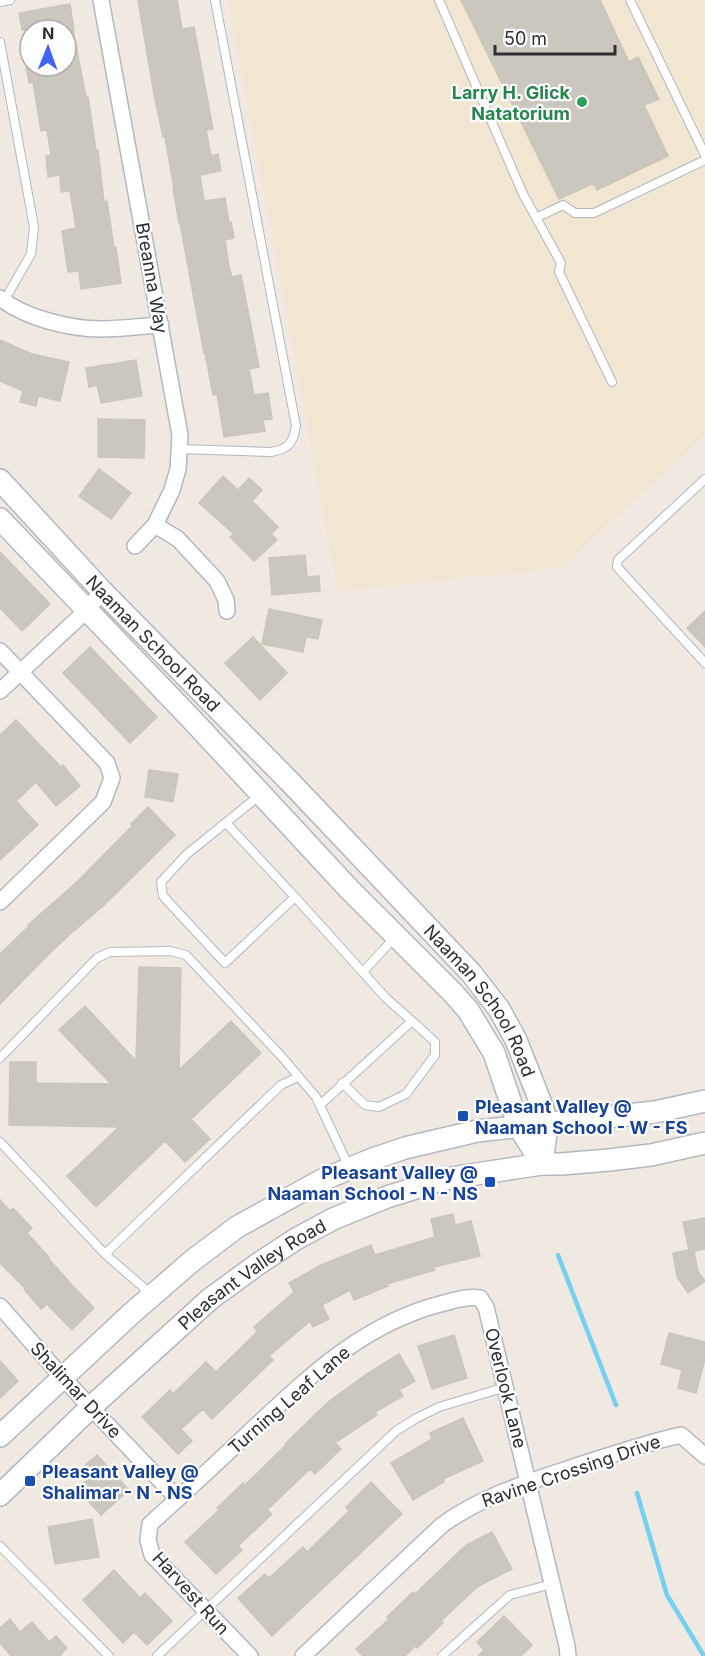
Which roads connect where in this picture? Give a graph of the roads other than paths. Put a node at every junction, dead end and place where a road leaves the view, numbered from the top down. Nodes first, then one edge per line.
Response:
1 (10, 0) edge
2 (101, 0) edge
3 (215, 0) edge
4 (439, 0) edge
5 (630, 0) edge
6 (0, 2) edge
7 (0, 42) edge
8 (705, 155) edge
9 (705, 160) edge
10 (536, 218) junction
11 (2, 299) edge
12 (161, 325) junction
13 (612, 382) dead end
14 (180, 449) junction
15 (705, 478) edge
16 (0, 480) edge
17 (0, 519) edge
18 (155, 525) junction
19 (135, 546) dead end
20 (102, 591) junction
21 (87, 609) junction
22 (227, 611) dead end
23 (0, 651) edge
24 (705, 663) edge
25 (21, 671) junction
26 (0, 691) edge
27 (261, 794) junction
28 (226, 823) junction
29 (295, 897) junction
30 (0, 902) edge
31 (396, 936) junction
32 (363, 972) junction
33 (412, 1021) junction
34 (0, 1058) edge
35 (298, 1077) junction
36 (342, 1083) junction
37 (705, 1101) edge
38 (320, 1105) junction
39 (547, 1124) junction
40 (519, 1127) junction
41 (0, 1142) edge
42 (705, 1143) edge
43 (542, 1164) junction
44 (350, 1168) junction
45 (105, 1254) junction
46 (152, 1295) junction
47 (480, 1298) joint
48 (0, 1306) edge
49 (63, 1378) junction
50 (506, 1387) junction
51 (91, 1407) junction
52 (0, 1436) edge
53 (705, 1456) edge
54 (528, 1482) junction
55 (0, 1495) edge
56 (178, 1499) junction
57 (150, 1524) joint
58 (0, 1546) edge
59 (552, 1584) junction
60 (206, 1611) junction
61 (109, 1656) edge
62 (157, 1656) edge
63 (250, 1656) edge
64 (303, 1656) edge
65 (442, 1656) edge
66 (568, 1656) edge

1 - 6 lane
2 - 12 street, Breanna Way
3 - 14 lane
4 - 10 lane
5 - 8 lane
7 - 11 lane
9 - 10 lane
10 - 13 lane
11 - 12 street
12 - 14 street, Breanna Way
14 - 18 street, Breanna Way
15 - 24 lane
16 - 20 main road, Naaman School Road
17 - 21 main road, Naaman School Road
18 - 19 street, Breanna Way
18 - 22 street
20 - 21 street
20 - 39 main road, Naaman School Road
21 - 25 street
21 - 27 main road, Naaman School Road
23 - 25 street
25 - 26 street
25 - 30 street
27 - 28 lane
27 - 31 main road, Naaman School Road
28 - 29 lane
28 - 29 lane
29 - 32 lane
31 - 32 lane
31 - 40 main road, Naaman School Road
32 - 33 lane
33 - 36 lane
33 - 36 lane
34 - 35 lane
35 - 38 lane
35 - 45 lane
36 - 38 lane
37 - 39 main road
38 - 44 lane
39 - 40 main road
39 - 43 main road, Naaman School Road
40 - 43 main road, Naaman School Road
40 - 44 main road
41 - 45 lane
42 - 43 main road, Pleasant Valley Road
43 - 51 main road, Pleasant Valley Road
44 - 46 main road
45 - 46 lane
46 - 49 main road
47 - 50 street, Overlook Lane
47 - 56 street, Turning Leaf Lane
48 - 49 street, Shalimar Drive
49 - 51 street, Shalimar Drive
49 - 52 main road
50 - 54 street, Overlook Lane
50 - 60 lane
51 - 55 main road, Pleasant Valley Road
51 - 56 street, Shalimar Drive
53 - 54 street, Ravine Crossing Drive
54 - 59 street, Overlook Lane
54 - 64 street, Ravine Crossing Drive
56 - 57 street, Turning Leaf Lane
57 - 60 street, Harvest Run
58 - 61 lane
59 - 65 lane
59 - 66 street, Overlook Lane
60 - 62 lane
60 - 63 street, Harvest Run

